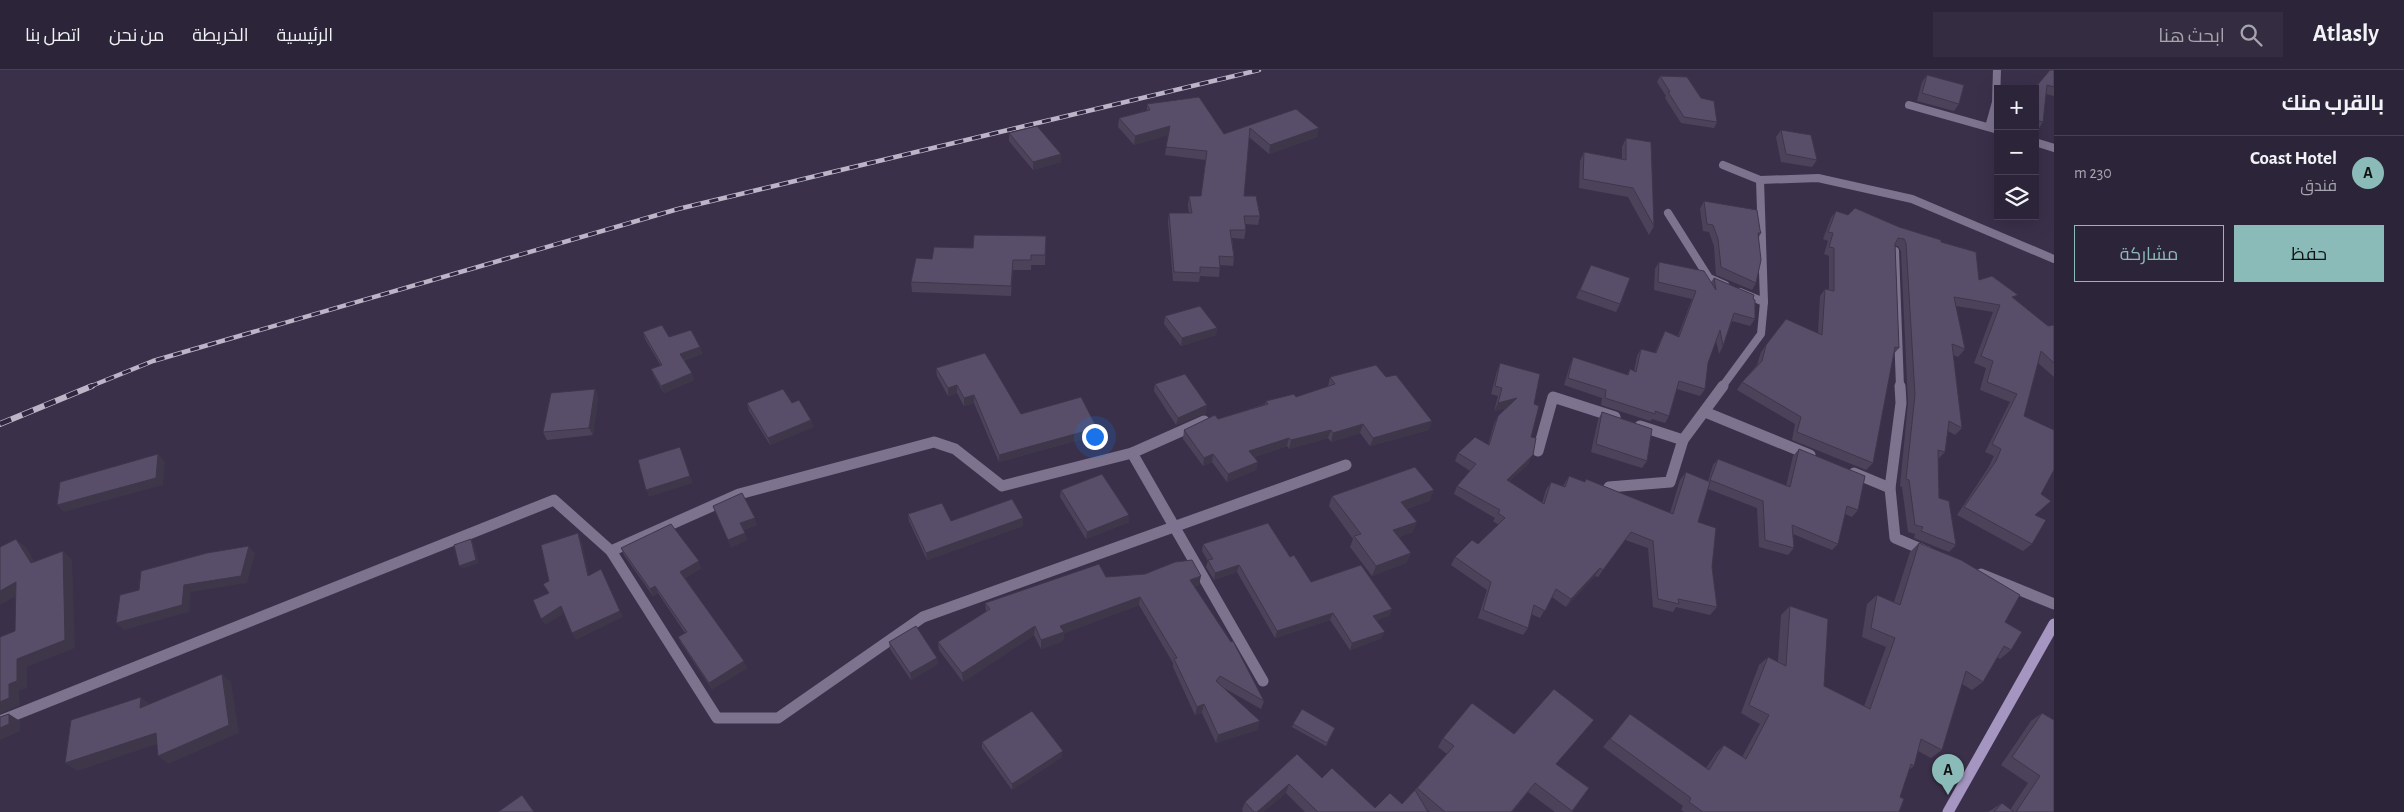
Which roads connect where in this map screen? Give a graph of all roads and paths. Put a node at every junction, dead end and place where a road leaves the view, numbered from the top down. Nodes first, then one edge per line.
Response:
1 (1997, 70) edge
2 (1909, 106) dead end
3 (1988, 127) junction
4 (1994, 129) edge
5 (2039, 143) edge
6 (2054, 148) edge
7 (1724, 165) dead end
8 (1760, 180) junction
9 (1668, 213) dead end
10 (1895, 250) edge
11 (2054, 259) edge
12 (1764, 302) junction
13 (1705, 412) junction
14 (1207, 420) edge
15 (1682, 440) junction
16 (1538, 451) edge
17 (1132, 453) junction
18 (1820, 459) edge
19 (1346, 465) dead end
20 (1846, 470) edge
21 (1609, 487) edge
22 (1890, 488) junction
23 (1173, 528) junction
24 (611, 551) junction
25 (1939, 556) edge
26 (1974, 571) edge
27 (2054, 604) edge
28 (2054, 624) edge
29 (1263, 681) dead end
30 (0, 721) edge
31 (1948, 812) edge

1 - 3 street
2 - 3 street
3 - 4 street
5 - 6 street
7 - 8 street
8 - 11 street
8 - 12 street
9 - 12 street
10 - 22 street
12 - 13 street
13 - 15 street
13 - 18 street
14 - 17 street
15 - 16 street
15 - 21 street
17 - 23 street
17 - 24 street
19 - 23 street
20 - 22 street
22 - 25 street
23 - 24 street
23 - 29 street
24 - 30 street
26 - 27 street
28 - 31 main road

